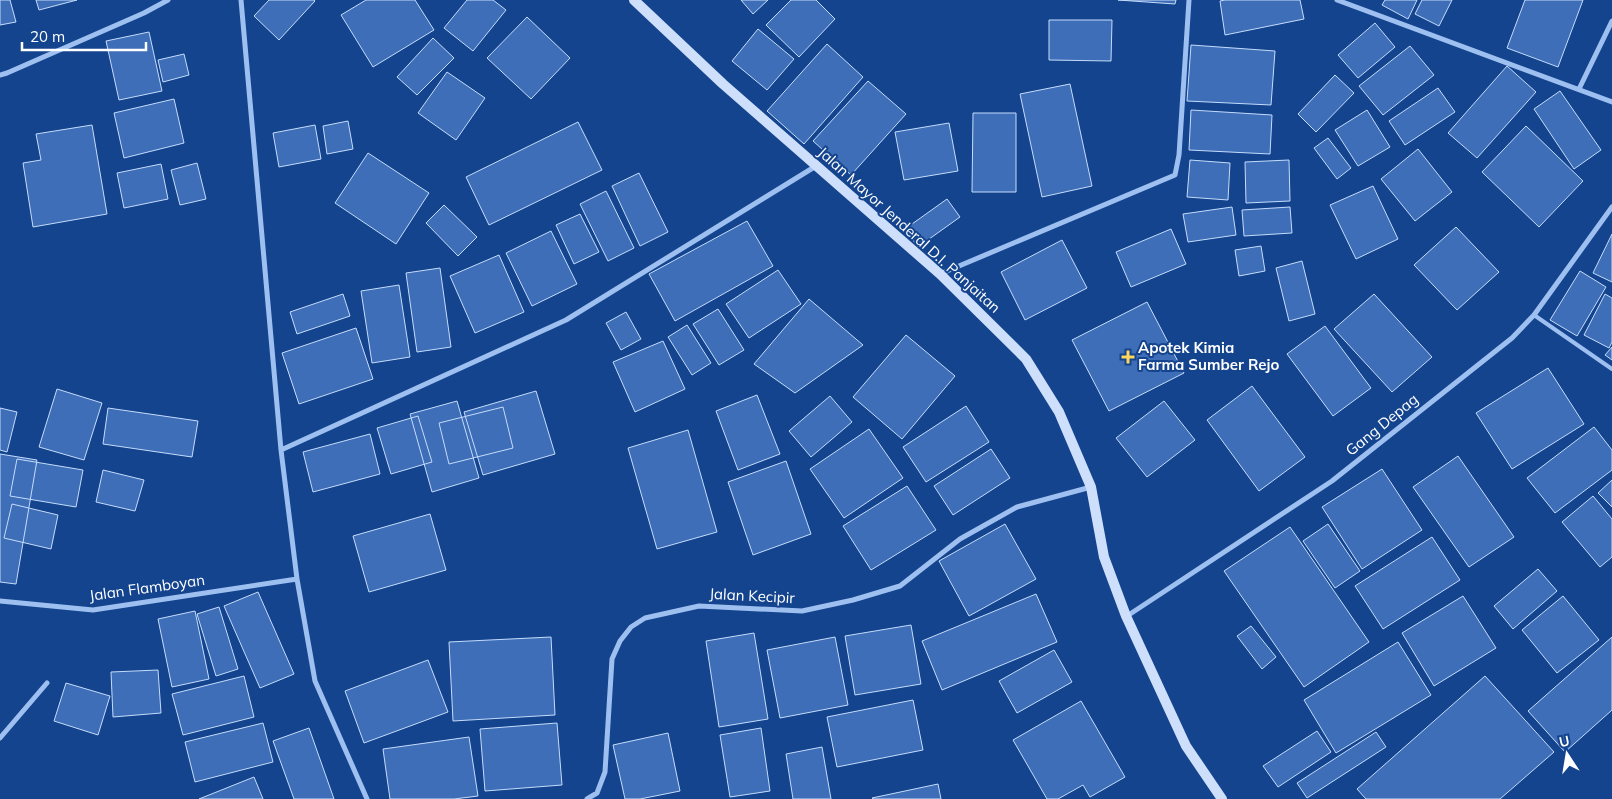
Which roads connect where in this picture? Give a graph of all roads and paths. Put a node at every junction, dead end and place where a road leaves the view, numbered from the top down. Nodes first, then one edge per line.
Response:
1 (168, 0) edge
2 (241, 0) edge
3 (634, 0) edge
4 (1189, 0) edge
5 (1336, 0) edge
6 (1612, 21) edge
7 (0, 74) edge
8 (1579, 90) junction
9 (1612, 102) edge
10 (817, 166) junction
11 (1612, 207) edge
12 (940, 274) junction
13 (1534, 315) junction
14 (1612, 370) edge
15 (281, 450) junction
16 (1091, 487) junction
17 (297, 579) junction
18 (0, 600) edge
19 (1126, 616) junction
20 (47, 683) dead end
21 (0, 738) edge
22 (367, 799) edge
23 (587, 799) edge
24 (1222, 799) edge

1 - 7 street
2 - 15 street
3 - 10 main road, Jalan Mayor Jenderal D.I. Panjaitan
4 - 12 street
5 - 8 street
6 - 8 street
8 - 9 street
10 - 12 main road, Jalan Mayor Jenderal D.I. Panjaitan
10 - 15 street
11 - 13 street, Gang Depag
12 - 16 main road, Jalan Mayor Jenderal D.I. Panjaitan
13 - 14 lane
13 - 19 street, Gang Depag
15 - 17 street
16 - 19 main road, Jalan Mayor Jenderal D.I. Panjaitan
16 - 23 street, Jalan Kecipir
17 - 18 street, Jalan Flamboyan
17 - 22 street
19 - 24 main road, Jalan Mayor Jenderal D.I. Panjaitan
20 - 21 street

